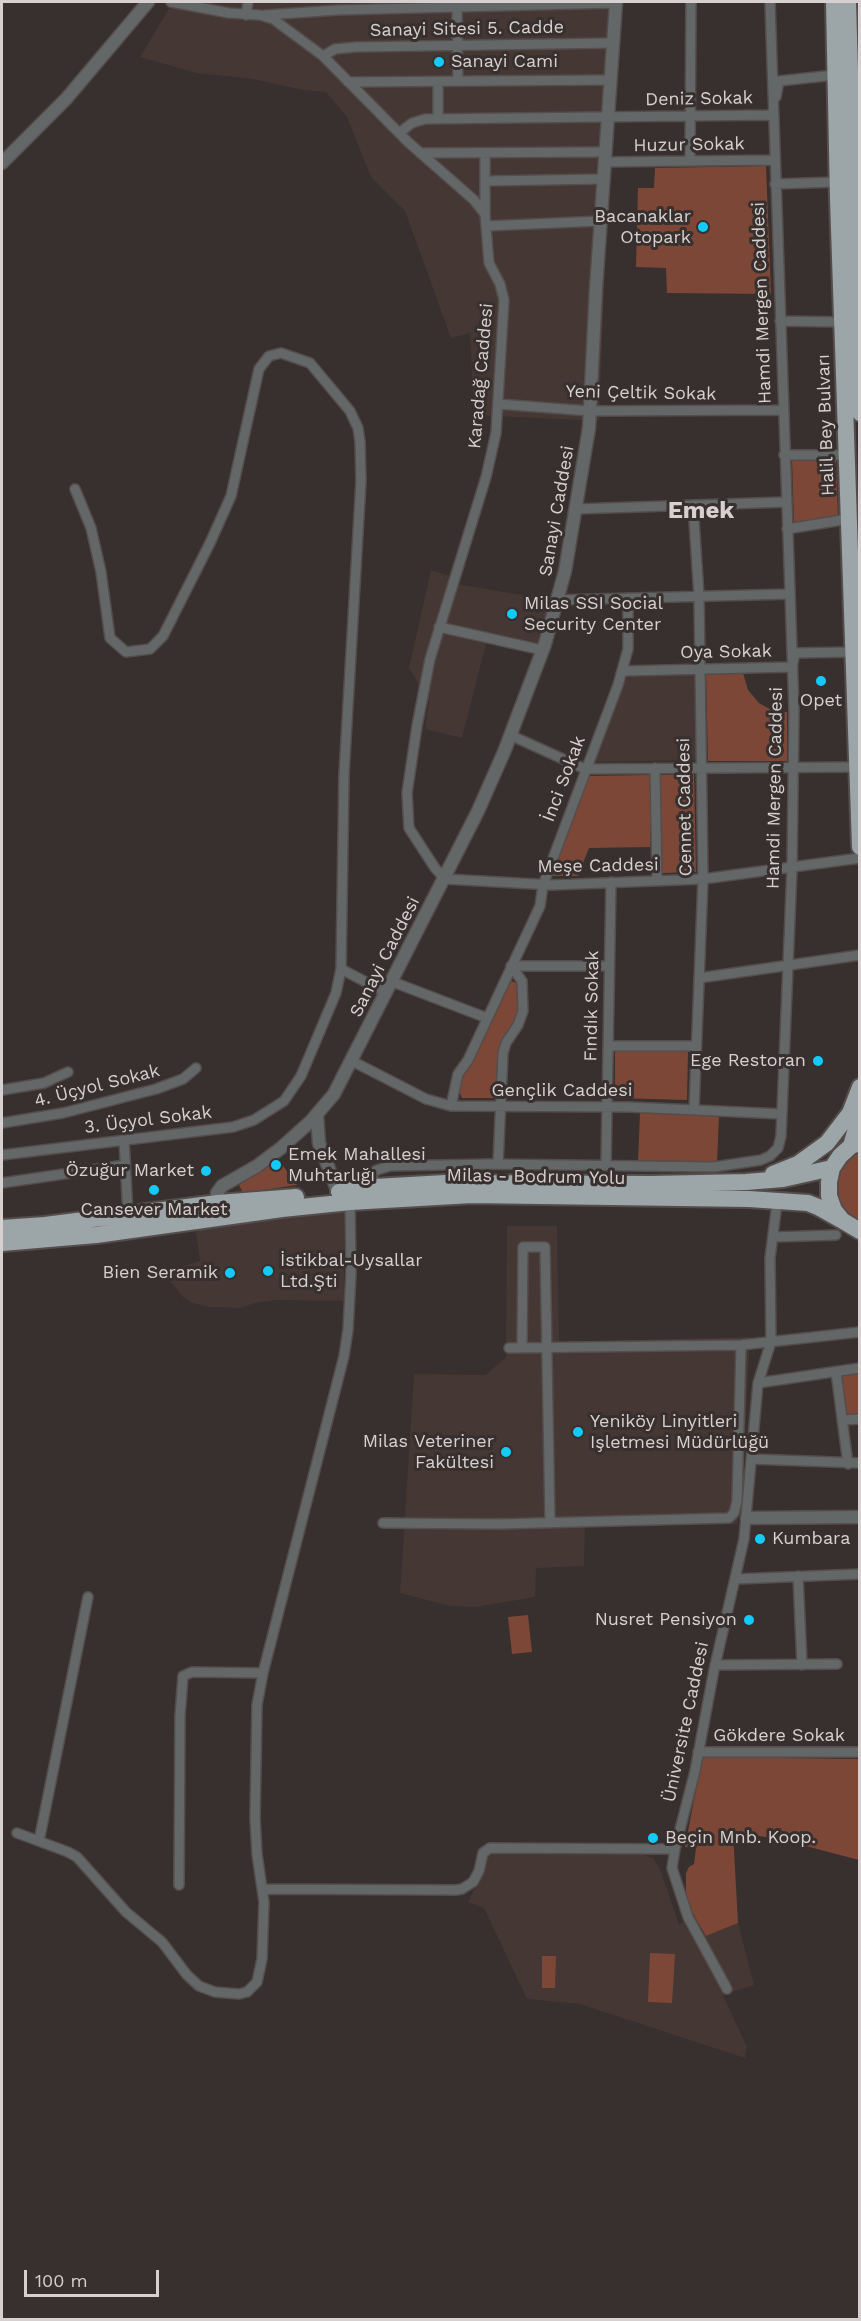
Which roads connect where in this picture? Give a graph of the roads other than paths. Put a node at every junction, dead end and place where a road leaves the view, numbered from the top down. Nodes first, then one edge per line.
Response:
1 (148, 2) edge
2 (171, 2) edge
3 (248, 2) edge
4 (291, 2) edge
5 (616, 2) edge
6 (691, 2) edge
7 (770, 2) edge
8 (834, 2) edge
9 (848, 2) edge
10 (475, 4) edge
11 (457, 7) junction
12 (291, 12) junction
13 (246, 15) junction
14 (260, 15) junction
15 (613, 43) junction
16 (458, 46) junction
17 (323, 56) junction
18 (848, 74) edge
19 (610, 80) junction
20 (458, 81) junction
21 (348, 82) junction
22 (438, 82) junction
23 (773, 115) junction
24 (690, 116) junction
25 (607, 117) junction
26 (438, 118) junction
27 (399, 133) junction
28 (420, 153) junction
29 (485, 153) junction
30 (605, 157) junction
31 (774, 160) junction
32 (690, 161) junction
33 (2, 163) edge
34 (603, 179) junction
35 (485, 181) junction
36 (850, 181) edge
37 (775, 184) junction
38 (485, 214) junction
39 (600, 221) junction
40 (486, 226) junction
41 (780, 321) junction
42 (853, 322) edge
43 (498, 404) junction
44 (783, 410) junction
45 (590, 411) junction
46 (860, 413) edge
47 (784, 455) junction
48 (846, 455) junction
49 (75, 489) dead end
50 (786, 502) junction
51 (693, 505) junction
52 (576, 509) junction
53 (848, 519) junction
54 (787, 529) junction
55 (790, 594) junction
56 (699, 597) junction
57 (628, 598) junction
58 (558, 600) junction
59 (439, 627) junction
60 (542, 650) junction
61 (853, 652) junction
62 (792, 667) junction
63 (700, 669) junction
64 (623, 671) junction
65 (510, 735) junction
66 (793, 767) junction
67 (857, 767) junction
68 (655, 768) junction
69 (702, 768) junction
70 (585, 769) junction
71 (860, 847) edge
72 (860, 858) edge
73 (792, 868) junction
74 (445, 879) junction
75 (703, 879) junction
76 (657, 881) junction
77 (611, 882) junction
78 (543, 885) junction
79 (860, 955) edge
80 (788, 965) junction
81 (511, 966) junction
82 (609, 966) junction
83 (340, 969) junction
84 (699, 978) junction
85 (390, 987) junction
86 (487, 1018) junction
87 (608, 1046) junction
88 (696, 1046) junction
89 (352, 1060) junction
90 (196, 1068) dead end
91 (68, 1072) dead end
92 (860, 1087) edge
93 (2, 1090) edge
94 (451, 1106) junction
95 (501, 1107) junction
96 (607, 1107) junction
97 (694, 1110) junction
98 (782, 1114) junction
99 (317, 1115) junction
100 (860, 1115) edge
101 (2, 1122) edge
102 (124, 1139) junction
103 (855, 1144) edge
104 (2, 1155) edge
105 (498, 1164) junction
106 (125, 1165) junction
107 (606, 1166) junction
108 (832, 1168) junction
109 (746, 1182) junction
110 (2, 1183) edge
111 (375, 1187) junction
112 (344, 1197) junction
113 (218, 1203) junction
114 (776, 1211) dead end
115 (128, 1215) junction
116 (2, 1228) edge
117 (839, 1228) junction
118 (860, 1231) edge
119 (774, 1237) junction
120 (2, 1243) edge
121 (860, 1332) edge
122 (771, 1342) junction
123 (741, 1345) junction
124 (548, 1347) junction
125 (509, 1348) dead end
126 (522, 1348) junction
127 (860, 1368) edge
128 (836, 1372) junction
129 (758, 1383) junction
130 (860, 1419) edge
131 (842, 1420) junction
132 (752, 1459) junction
133 (860, 1463) edge
134 (848, 1464) junction
135 (860, 1517) edge
136 (747, 1518) junction
137 (383, 1523) dead end
138 (550, 1523) junction
139 (860, 1574) edge
140 (798, 1576) junction
141 (736, 1579) junction
142 (88, 1597) dead end
143 (837, 1664) dead end
144 (715, 1665) junction
145 (802, 1665) junction
146 (263, 1673) junction
147 (698, 1752) junction
148 (860, 1752) edge
149 (17, 1833) dead end
150 (39, 1841) junction
151 (675, 1849) junction
152 (179, 1885) dead end
153 (263, 1889) junction
154 (727, 1989) dead end

1 - 33 street
2 - 13 street
3 - 13 street
4 - 12 street
5 - 10 street
5 - 15 street, Sanayi Caddesi
6 - 24 street
7 - 23 street, Hamdi Mergen Caddesi
8 - 18 highway, Halil Bey Bulvarı
9 - 18 highway, Halil Bey Bulvarı
10 - 11 street
11 - 12 street
11 - 16 street
12 - 14 street
13 - 14 street
14 - 17 street
15 - 16 street, Sanayi Sitesi 5. Cadde
15 - 19 street, Sanayi Caddesi
16 - 17 street, Sanayi Sitesi 5. Cadde
16 - 20 street
17 - 21 street
18 - 23 street, Deniz Sokak
18 - 36 highway, Halil Bey Bulvarı
19 - 20 street
19 - 25 street, Sanayi Caddesi
20 - 22 street
21 - 22 street
21 - 27 street
22 - 26 street
23 - 24 street, Deniz Sokak
23 - 31 street, Hamdi Mergen Caddesi
24 - 25 street, Deniz Sokak
24 - 32 street
25 - 26 street, Deniz Sokak
25 - 30 street, Sanayi Caddesi
26 - 27 street, Deniz Sokak
27 - 28 street
28 - 29 street, Huzur Sokak
28 - 38 street
29 - 30 street, Huzur Sokak
29 - 35 street, Karadağ Caddesi
30 - 32 street, Huzur Sokak
30 - 34 street, Sanayi Caddesi
31 - 32 street, Huzur Sokak
31 - 37 street, Hamdi Mergen Caddesi
34 - 35 street
34 - 39 street, Sanayi Caddesi
35 - 38 street, Karadağ Caddesi
36 - 37 street
36 - 42 highway, Halil Bey Bulvarı
37 - 41 street, Hamdi Mergen Caddesi
38 - 40 street, Karadağ Caddesi
39 - 40 street
39 - 45 street, Sanayi Caddesi
40 - 43 street, Karadağ Caddesi
41 - 42 street
41 - 44 street, Hamdi Mergen Caddesi
42 - 46 highway, Halil Bey Bulvarı
42 - 48 highway, Halil Bey Bulvarı
43 - 45 street, Yeni Çeltik Sokak
43 - 59 street, Karadağ Caddesi
44 - 45 street, Yeni Çeltik Sokak
44 - 47 street, Hamdi Mergen Caddesi
45 - 52 street, Sanayi Caddesi
47 - 48 street
47 - 50 street, Hamdi Mergen Caddesi
48 - 53 highway, Halil Bey Bulvarı
49 - 83 street
50 - 51 street
50 - 54 street, Hamdi Mergen Caddesi
51 - 52 street
51 - 56 street, Cennet Caddesi
52 - 58 street, Sanayi Caddesi
53 - 54 street
53 - 61 highway, Halil Bey Bulvarı
54 - 55 street, Hamdi Mergen Caddesi
55 - 56 street
55 - 62 street, Hamdi Mergen Caddesi
56 - 57 street
56 - 63 street, Cennet Caddesi
57 - 58 street
57 - 64 street, İnci Sokak
58 - 60 street, Sanayi Caddesi
59 - 60 street
59 - 74 street, Karadağ Caddesi
60 - 65 street, Sanayi Caddesi
61 - 62 street, Oya Sokak
61 - 67 highway, Halil Bey Bulvarı
62 - 63 street, Oya Sokak
62 - 66 street, Hamdi Mergen Caddesi
63 - 64 street, Oya Sokak
63 - 69 street, Cennet Caddesi
64 - 70 street, İnci Sokak
65 - 70 street
65 - 74 street, Sanayi Caddesi
66 - 67 street
66 - 69 street
66 - 73 street, Hamdi Mergen Caddesi
67 - 71 highway, Halil Bey Bulvarı
68 - 69 street
68 - 70 street
68 - 76 street
69 - 75 street, Cennet Caddesi
70 - 78 street, İnci Sokak
72 - 73 street, Meşe Caddesi
73 - 75 street, Meşe Caddesi
73 - 80 street, Hamdi Mergen Caddesi
74 - 78 street, Meşe Caddesi
74 - 85 street, Sanayi Caddesi
75 - 76 street, Meşe Caddesi
75 - 84 street, Cennet Caddesi
76 - 77 street, Meşe Caddesi
77 - 78 street, Meşe Caddesi
77 - 82 street, Fındık Sokak
78 - 81 street, İnci Sokak
79 - 80 street
80 - 84 street
80 - 98 street, Hamdi Mergen Caddesi
81 - 82 street
81 - 86 street, İnci Sokak
81 - 95 street
82 - 87 street, Fındık Sokak
83 - 85 street
83 - 102 street, 3. Üçyol Sokak
84 - 88 street, Cennet Caddesi
85 - 86 street
85 - 89 street, Sanayi Caddesi
86 - 94 street, İnci Sokak
87 - 88 street
87 - 96 street, Fındık Sokak
88 - 97 street, Cennet Caddesi
89 - 94 street, Gençlik Caddesi
89 - 99 street, Sanayi Caddesi
90 - 101 street, 4. Üçyol Sokak
91 - 93 street
92 - 109 highway
94 - 95 street, Gençlik Caddesi
95 - 96 street, Gençlik Caddesi
95 - 105 street
96 - 97 street, Gençlik Caddesi
96 - 107 street, Fındık Sokak
97 - 98 street, Gençlik Caddesi
98 - 107 street, Hamdi Mergen Caddesi
99 - 112 street
99 - 113 street, Sanayi Caddesi
100 - 103 highway
102 - 104 street, 3. Üçyol Sokak
102 - 106 street
103 - 108 highway
105 - 107 street, Hamdi Mergen Caddesi
105 - 111 street, Hamdi Mergen Caddesi
106 - 110 street
106 - 115 street
108 - 109 highway
108 - 117 highway
109 - 111 highway, Milas - Bodrum Yolu
111 - 112 highway, Milas - Bodrum Yolu
112 - 113 highway, Milas - Bodrum Yolu
112 - 117 highway, Milas - Bodrum Yolu
112 - 120 highway, Milas - Bodrum Yolu
112 - 146 street
113 - 115 highway, Milas - Bodrum Yolu
114 - 119 street, Üniversite Caddesi
115 - 116 highway, Milas - Bodrum Yolu
117 - 118 highway, Milas - Bodrum Yolu
117 - 119 street
119 - 122 street, Üniversite Caddesi
121 - 122 street
122 - 123 street
122 - 129 street, Üniversite Caddesi
123 - 124 street
123 - 138 street
124 - 126 street
124 - 126 street
124 - 138 street
125 - 126 street
127 - 128 street
128 - 129 street
128 - 131 street
129 - 132 street, Üniversite Caddesi
130 - 131 street
131 - 134 street
132 - 134 street
132 - 136 street, Üniversite Caddesi
133 - 134 street
135 - 136 street
136 - 141 street, Üniversite Caddesi
137 - 138 street
139 - 140 street
140 - 141 street
140 - 145 street
141 - 144 street, Üniversite Caddesi
142 - 150 street
143 - 145 street
144 - 145 street
144 - 147 street, Üniversite Caddesi
146 - 152 street
146 - 153 street
147 - 148 street, Gökdere Sokak
147 - 151 street, Üniversite Caddesi
149 - 150 street
150 - 153 street
151 - 153 street
151 - 154 street, Üniversite Caddesi

